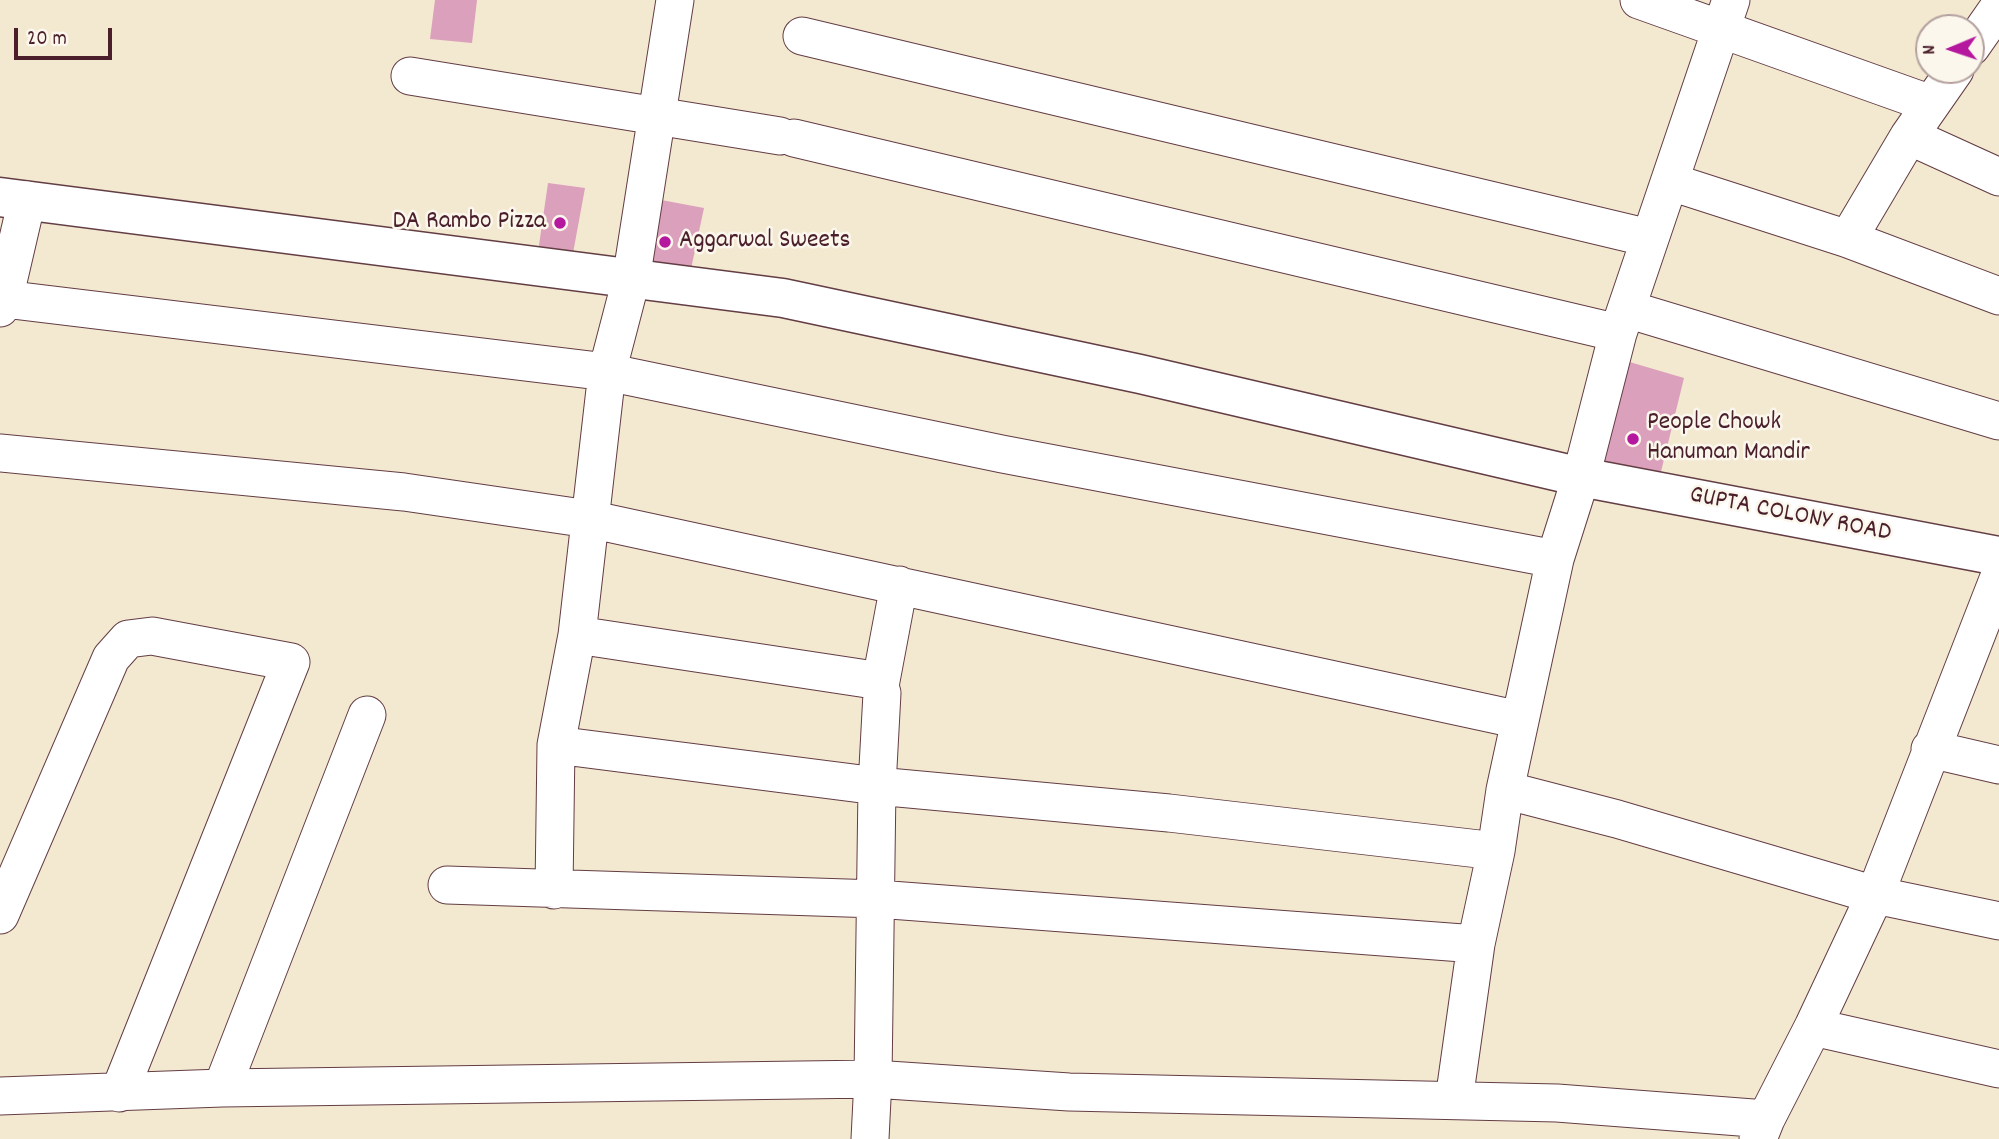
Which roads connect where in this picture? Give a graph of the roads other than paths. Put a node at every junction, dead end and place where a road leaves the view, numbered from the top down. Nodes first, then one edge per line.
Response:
1 (675, 0) edge
2 (1639, 0) edge
3 (1999, 7) edge
4 (1726, 15) edge
5 (1985, 27) edge
6 (802, 36) dead end
7 (410, 76) dead end
8 (1945, 84) edge
9 (1931, 104) junction
10 (657, 117) junction
11 (1909, 136) junction
12 (1999, 177) edge
13 (1671, 182) junction
14 (13, 198) edge
15 (1649, 238) junction
16 (1848, 239) junction
17 (631, 280) junction
18 (1999, 296) edge
19 (2, 304) edge
20 (1622, 321) junction
21 (607, 372) junction
22 (1999, 421) edge
23 (0, 453) edge
24 (1581, 477) junction
25 (589, 519) junction
26 (1999, 556) edge
27 (1555, 559) junction
28 (1999, 577) edge
29 (899, 585) junction
30 (1991, 622) edge
31 (577, 635) junction
32 (880, 686) junction
33 (367, 715) dead end
34 (1520, 720) junction
35 (556, 745) junction
36 (1930, 749) junction
37 (1999, 765) edge
38 (877, 786) junction
39 (1506, 790) junction
40 (1496, 851) junction
41 (447, 885) dead end
42 (554, 890) junction
43 (1875, 895) junction
44 (877, 899) junction
45 (0, 915) edge
46 (1999, 921) edge
47 (1476, 944) junction
48 (1813, 1027) junction
49 (1999, 1069) edge
50 (873, 1079) junction
51 (222, 1088) junction
52 (119, 1093) junction
53 (0, 1097) edge
54 (1454, 1100) junction
55 (1762, 1129) edge
56 (870, 1139) edge

1 - 10 street
2 - 4 street
3 - 5 street
4 - 9 street
4 - 13 street
6 - 15 street
7 - 10 street
8 - 9 street
9 - 11 street
10 - 17 street
10 - 20 street
11 - 12 street
11 - 16 street
13 - 15 street
13 - 16 street
14 - 17 street, GUPTA COLONY ROAD
14 - 19 street
15 - 20 street
16 - 18 street
17 - 21 street
17 - 24 street, GUPTA COLONY ROAD
19 - 21 street
20 - 22 street
20 - 24 street
21 - 25 street
21 - 27 street
23 - 25 street
24 - 26 street, GUPTA COLONY ROAD
24 - 27 street
25 - 29 street
25 - 31 street
27 - 34 street
28 - 30 street
29 - 32 street
29 - 34 street
30 - 36 street
31 - 32 street
31 - 35 street
32 - 38 street
33 - 51 street
34 - 39 street
35 - 38 street
35 - 42 street
36 - 37 street
36 - 43 street
38 - 40 street
38 - 44 street
39 - 40 street
39 - 43 street
40 - 47 street
41 - 42 street
42 - 44 street
43 - 46 street
43 - 48 street
44 - 47 street
44 - 50 street
45 - 52 street
47 - 54 street
48 - 49 street
48 - 55 street
50 - 51 street
50 - 54 street
50 - 56 street
51 - 52 street
52 - 53 street
54 - 55 street

